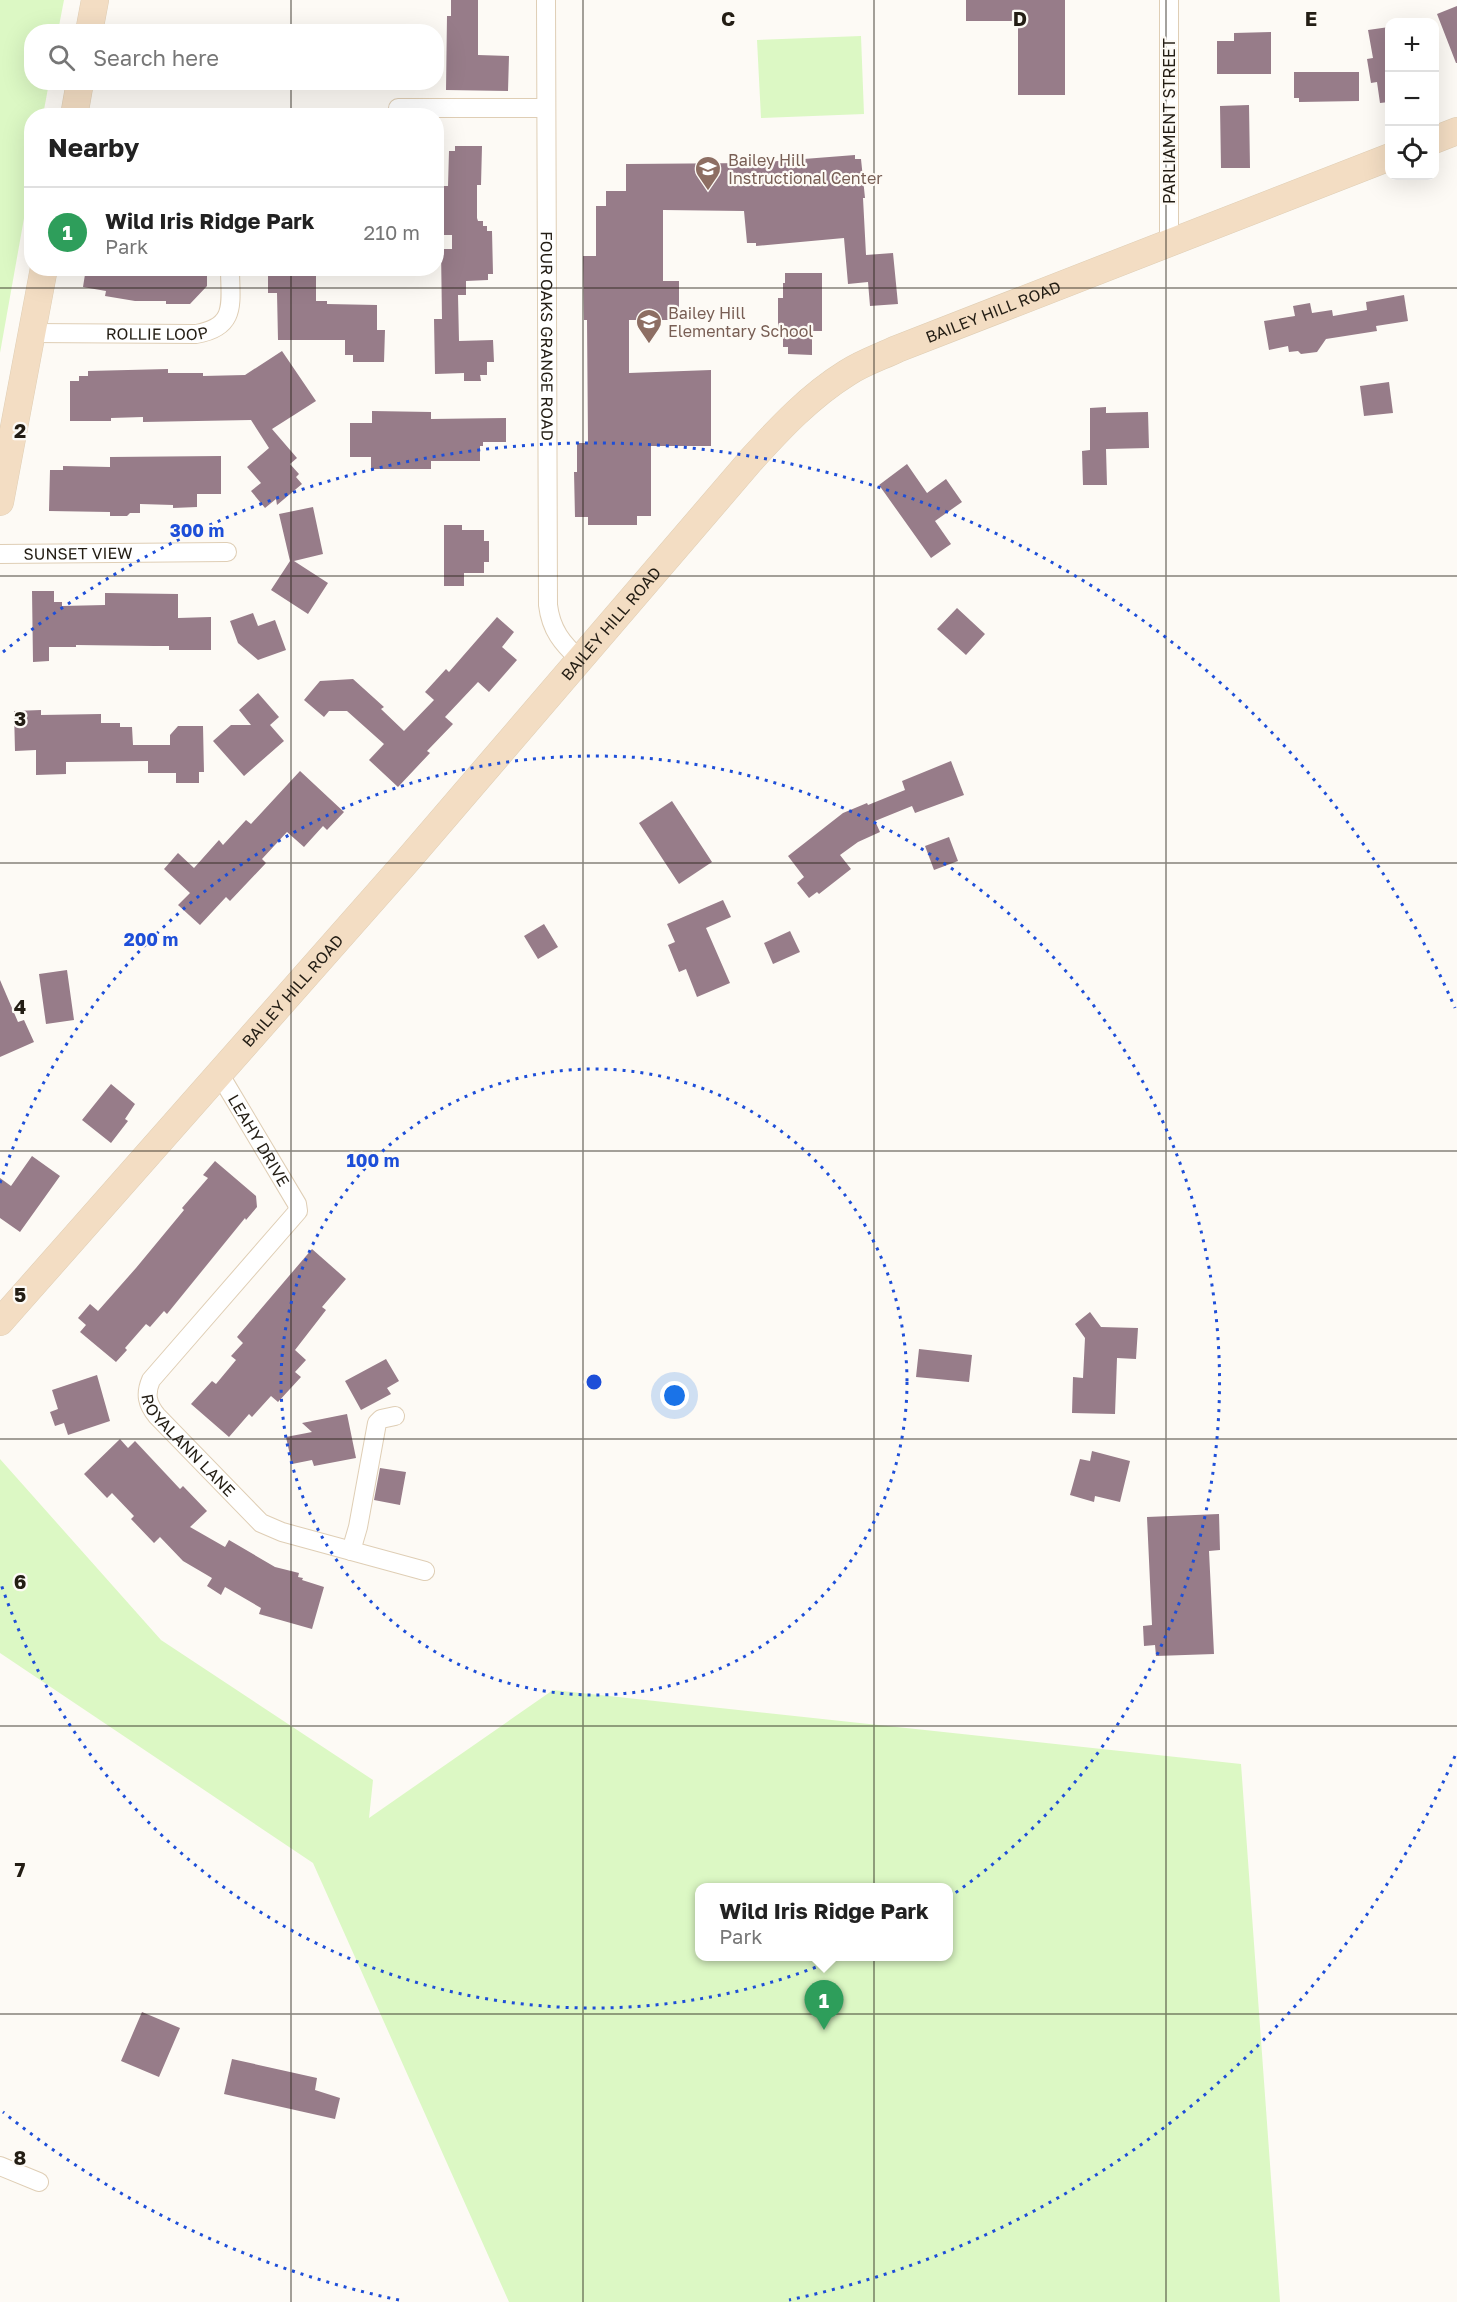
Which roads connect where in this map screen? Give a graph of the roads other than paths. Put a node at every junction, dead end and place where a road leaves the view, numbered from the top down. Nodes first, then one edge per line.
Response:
1 (95, 0) edge
2 (546, 0) edge
3 (1169, 0) edge
4 (90, 24) edge
5 (79, 90) edge
6 (75, 108) edge
7 (398, 108) dead end
8 (546, 108) junction
9 (1457, 131) edge
10 (1439, 138) edge
11 (1385, 159) edge
12 (1169, 241) junction
13 (42, 276) edge
14 (230, 276) edge
15 (31, 333) junction
16 (0, 502) edge
17 (227, 552) dead end
18 (0, 554) edge
19 (580, 660) junction
20 (220, 1075) junction
21 (298, 1207) joint
22 (0, 1322) edge
23 (395, 1416) dead end
24 (351, 1551) junction
25 (424, 1571) dead end
26 (0, 2166) edge
27 (39, 2182) dead end

1 - 4 main road
2 - 8 street, FOUR OAKS GRANGE ROAD
3 - 12 street, PARLIAMENT STREET
5 - 6 main road
7 - 8 street
8 - 19 street, FOUR OAKS GRANGE ROAD
9 - 10 main road
11 - 12 main road, BAILEY HILL ROAD
12 - 19 main road, BAILEY HILL ROAD
13 - 15 main road
14 - 15 street, ROLLIE LOOP
15 - 16 main road
17 - 18 street, SUNSET VIEW
19 - 20 main road, BAILEY HILL ROAD
20 - 21 street, LEAHY DRIVE
20 - 22 main road, BAILEY HILL ROAD
21 - 24 street, ROYALANN LANE
23 - 24 street
24 - 25 street, ROYALANN LANE
26 - 27 street

